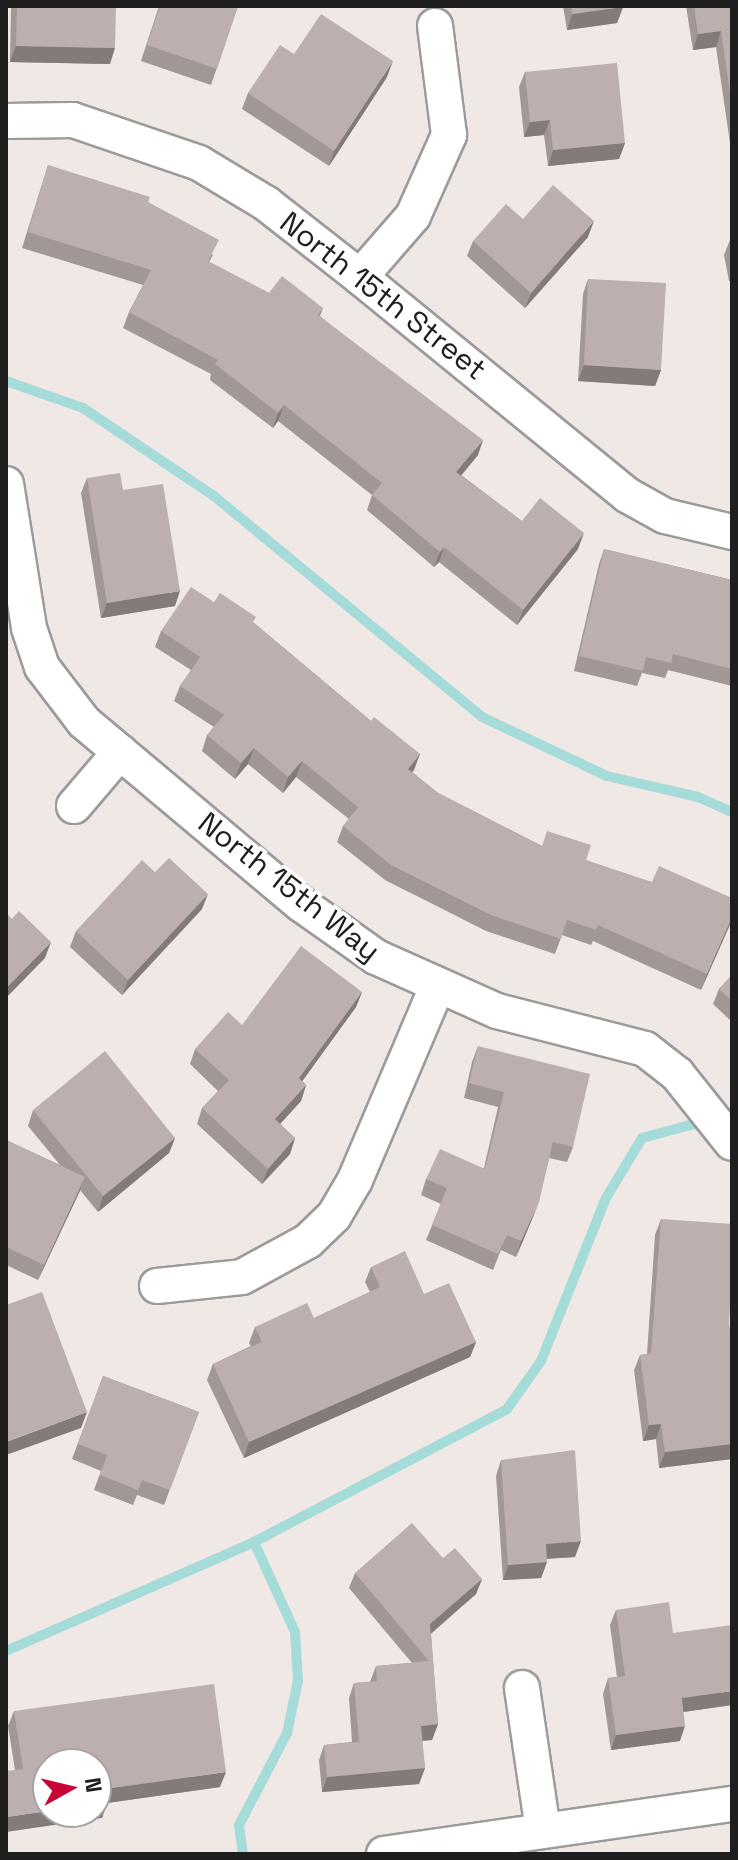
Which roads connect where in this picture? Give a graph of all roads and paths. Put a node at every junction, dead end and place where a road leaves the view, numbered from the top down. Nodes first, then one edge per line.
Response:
1 (435, 26) dead end
2 (6, 121) edge
3 (360, 277) junction
4 (6, 484) edge
5 (732, 532) edge
6 (120, 752) junction
7 (74, 806) dead end
8 (437, 987) junction
9 (732, 1143) edge
10 (157, 1286) dead end
11 (522, 1688) dead end
12 (732, 1804) edge
13 (543, 1830) junction
14 (384, 1854) edge

1 - 3 street
2 - 3 street, North 15th Street
3 - 5 street, North 15th Street
4 - 6 street, North 15th Way
6 - 7 street
6 - 8 street, North 15th Way
8 - 9 street, North 15th Way
8 - 10 street
11 - 13 street
12 - 13 street
13 - 14 street

